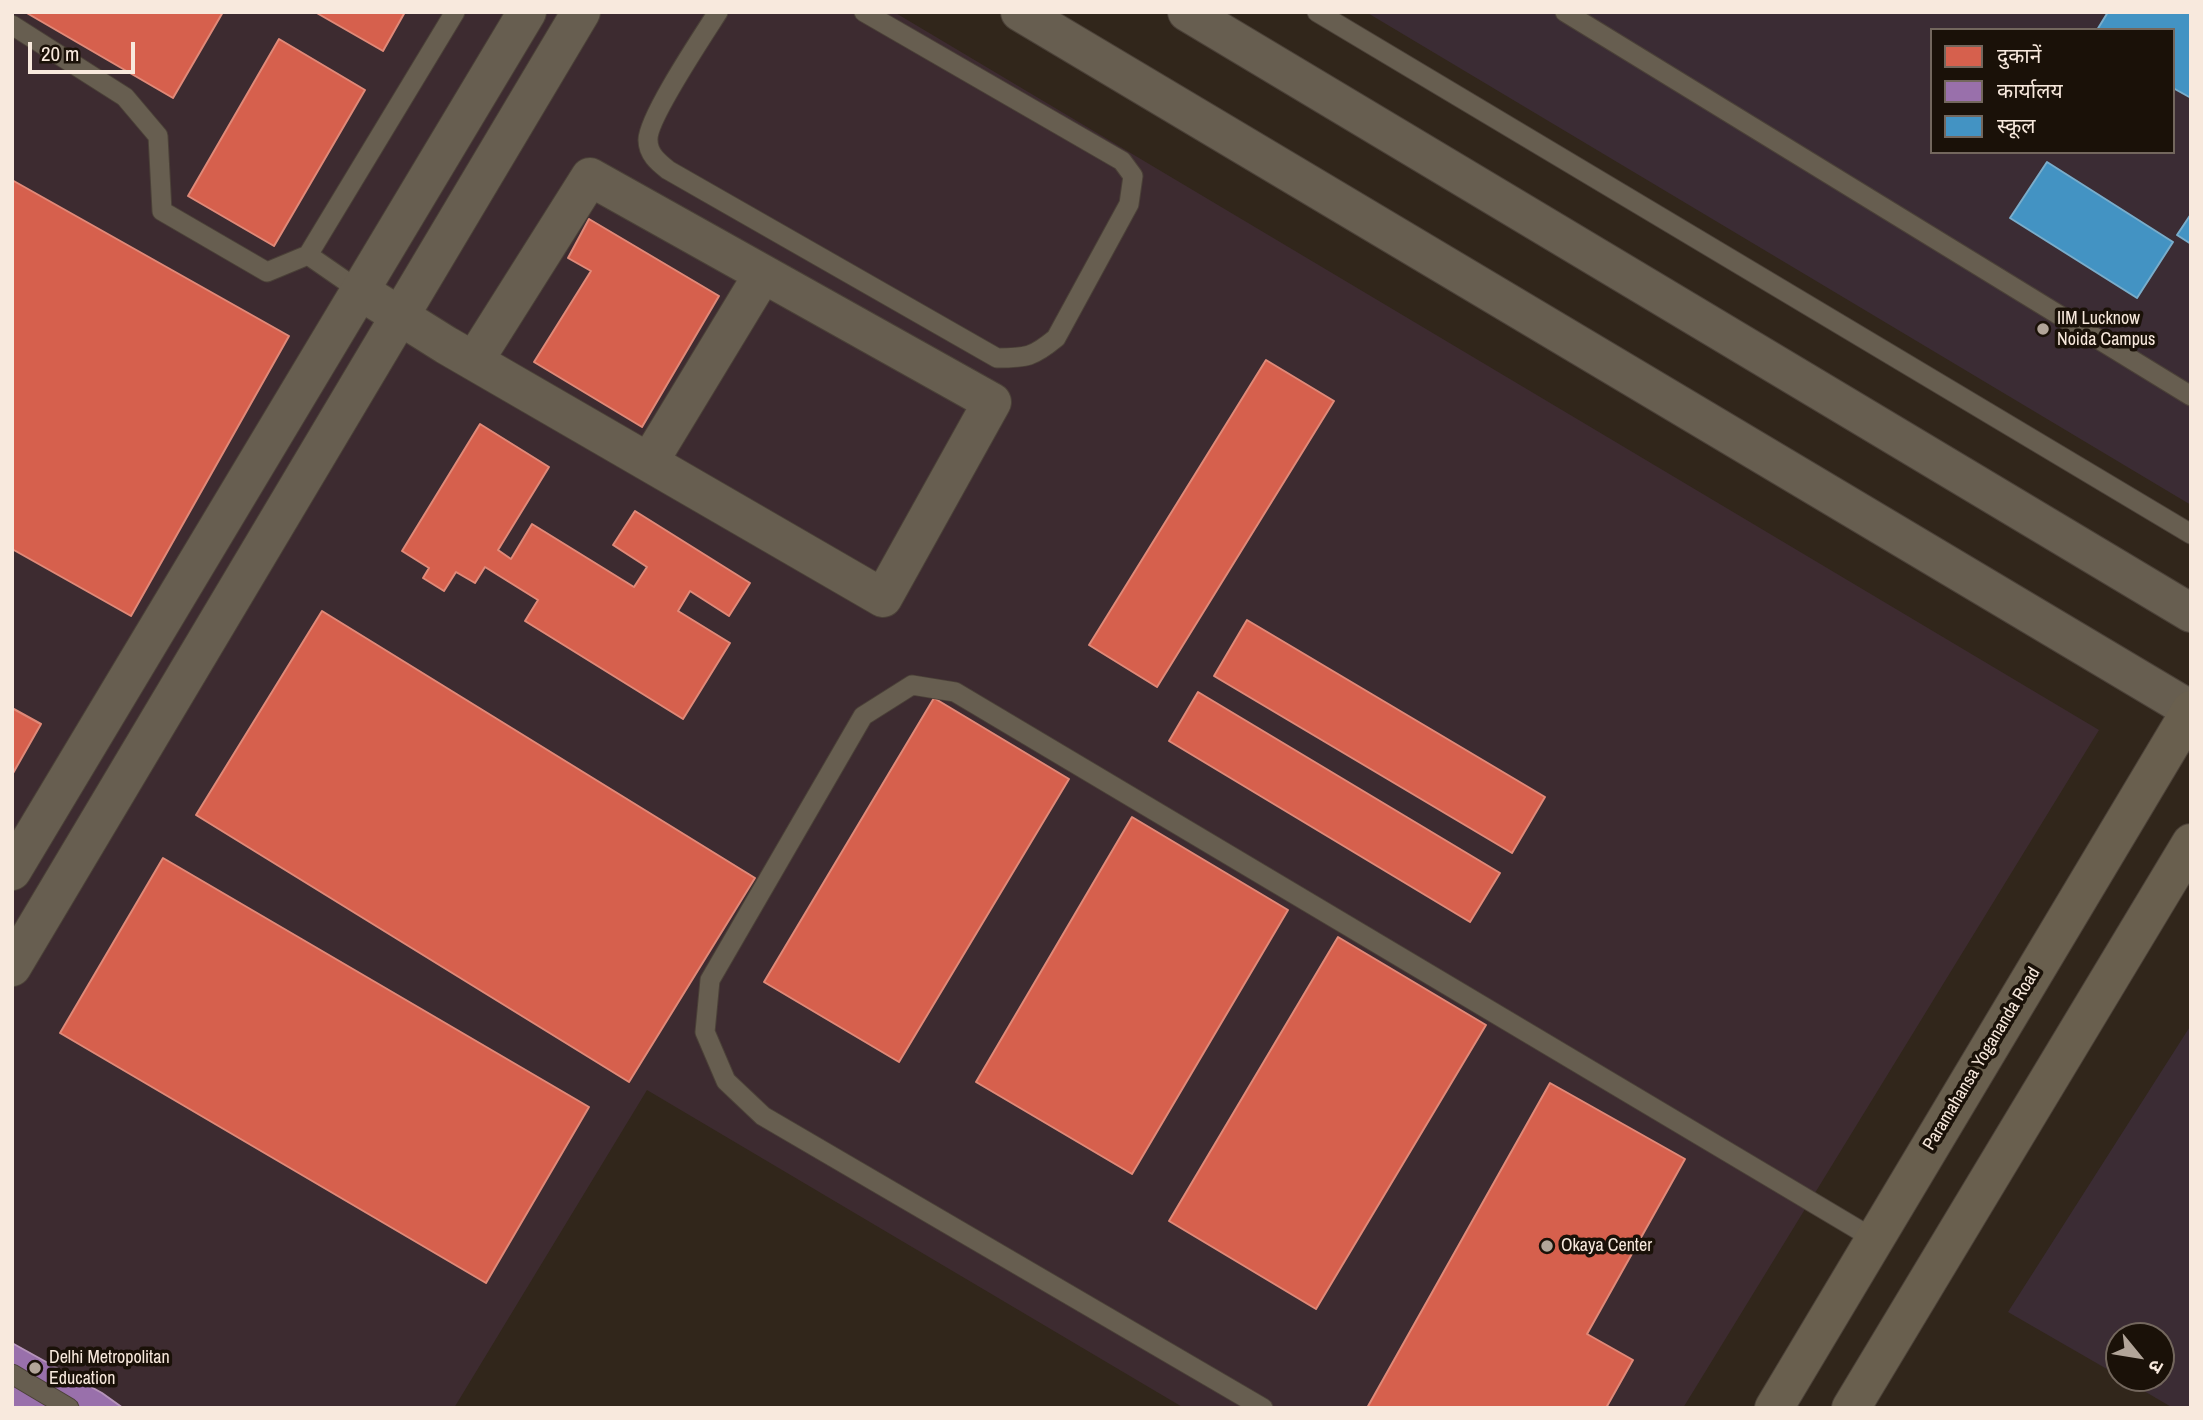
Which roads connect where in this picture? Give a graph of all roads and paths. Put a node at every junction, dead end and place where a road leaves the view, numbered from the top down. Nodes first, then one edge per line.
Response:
1 (455, 12) edge
2 (527, 12) edge
3 (581, 12) edge
4 (718, 12) edge
5 (864, 12) edge
6 (1020, 12) edge
7 (1187, 12) edge
8 (1317, 12) edge
9 (1565, 12) edge
10 (12, 25) edge
11 (307, 255) junction
12 (763, 274) junction
13 (360, 291) junction
14 (399, 317) junction
15 (474, 361) junction
16 (2191, 396) edge
17 (649, 462) junction
18 (2191, 534) edge
19 (2191, 613) edge
20 (2191, 710) edge
21 (2191, 843) edge
22 (12, 870) edge
23 (55, 895) junction
24 (12, 967) edge
25 (1874, 1240) junction
26 (12, 1374) edge
27 (69, 1408) edge
28 (1263, 1408) edge
29 (1774, 1408) edge
30 (1851, 1408) edge

1 - 11 lane
2 - 13 street
3 - 14 street
4 - 5 lane
6 - 20 street
7 - 19 street
8 - 18 lane
9 - 16 lane
10 - 11 lane
11 - 13 lane
12 - 15 street
12 - 17 street
12 - 17 street
13 - 14 street
13 - 22 street
14 - 15 street
14 - 23 street
15 - 17 street
20 - 25 street, Paramahansa Yogananda Road
21 - 30 street
22 - 23 street
23 - 24 street
25 - 28 lane
25 - 29 street, Paramahansa Yogananda Road
26 - 27 lane

